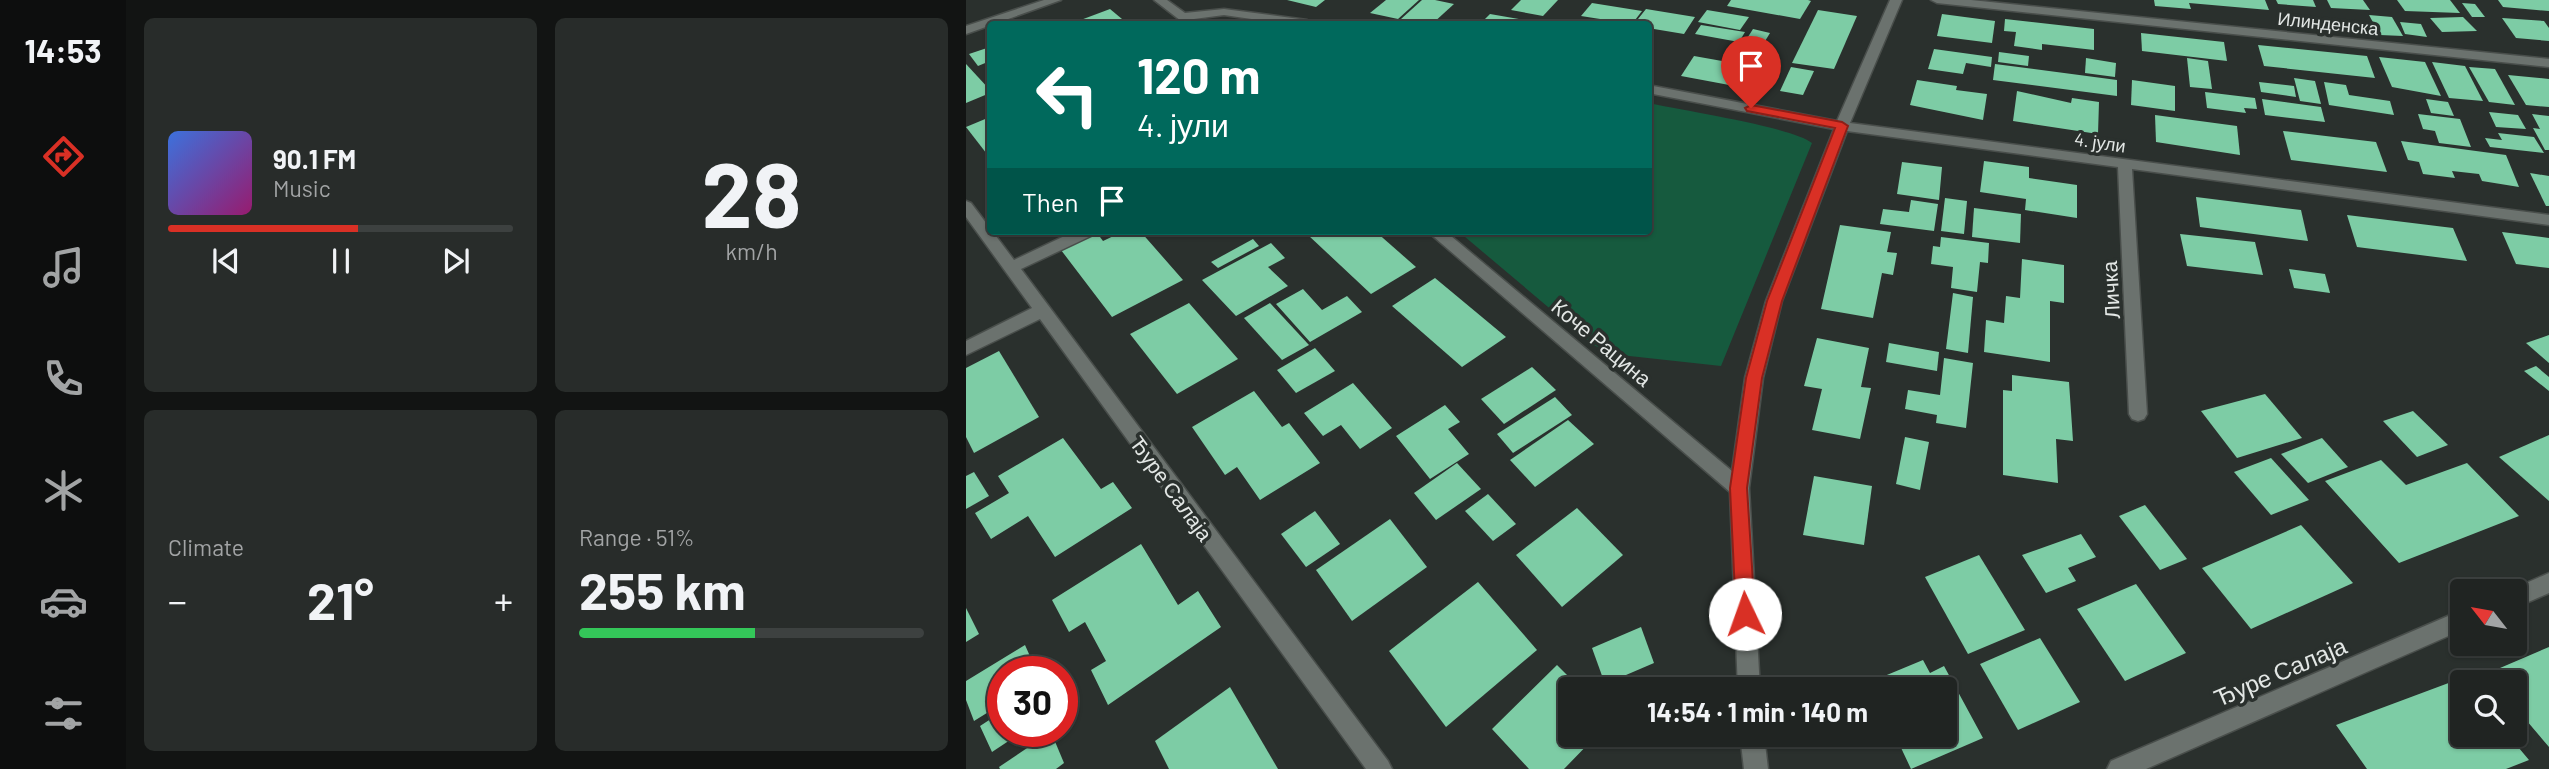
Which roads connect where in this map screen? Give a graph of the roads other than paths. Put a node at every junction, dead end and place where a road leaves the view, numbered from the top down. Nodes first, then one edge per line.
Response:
1 (1055, 0) edge
2 (1160, 0) edge
3 (1896, 0) edge
4 (1937, 0) edge
5 (993, 21) edge
6 (1188, 21) edge
7 (1286, 21) edge
8 (987, 23) edge
9 (966, 30) edge
10 (2549, 63) edge
11 (1652, 90) edge
12 (1842, 126) junction
13 (2125, 164) junction
14 (966, 206) edge
15 (2549, 220) edge
16 (1080, 235) edge
17 (1440, 235) edge
18 (1010, 268) junction
19 (1041, 311) junction
20 (966, 349) edge
21 (2137, 414) dead end
22 (1739, 488) junction
23 (2549, 583) edge
24 (2527, 593) edge
25 (2450, 625) edge
26 (1748, 677) edge
27 (1753, 747) edge
28 (1380, 769) edge
29 (1756, 769) edge
30 (2119, 769) edge

1 - 5 street
2 - 6 street
3 - 12 street
4 - 10 street, Илинденска
6 - 7 street
8 - 9 street
11 - 12 street, 4. јули
12 - 13 street, 4. јули
12 - 22 street
13 - 15 street, 4. јули
13 - 21 street, Личка
14 - 18 street, Ђуре Салаја
16 - 18 street
17 - 22 street, Коче Рацина
18 - 19 street, Ђуре Салаја
19 - 20 street
19 - 28 street, Ђуре Салаја
22 - 26 street
23 - 24 street
25 - 30 street, Ђуре Салаја
27 - 29 street

